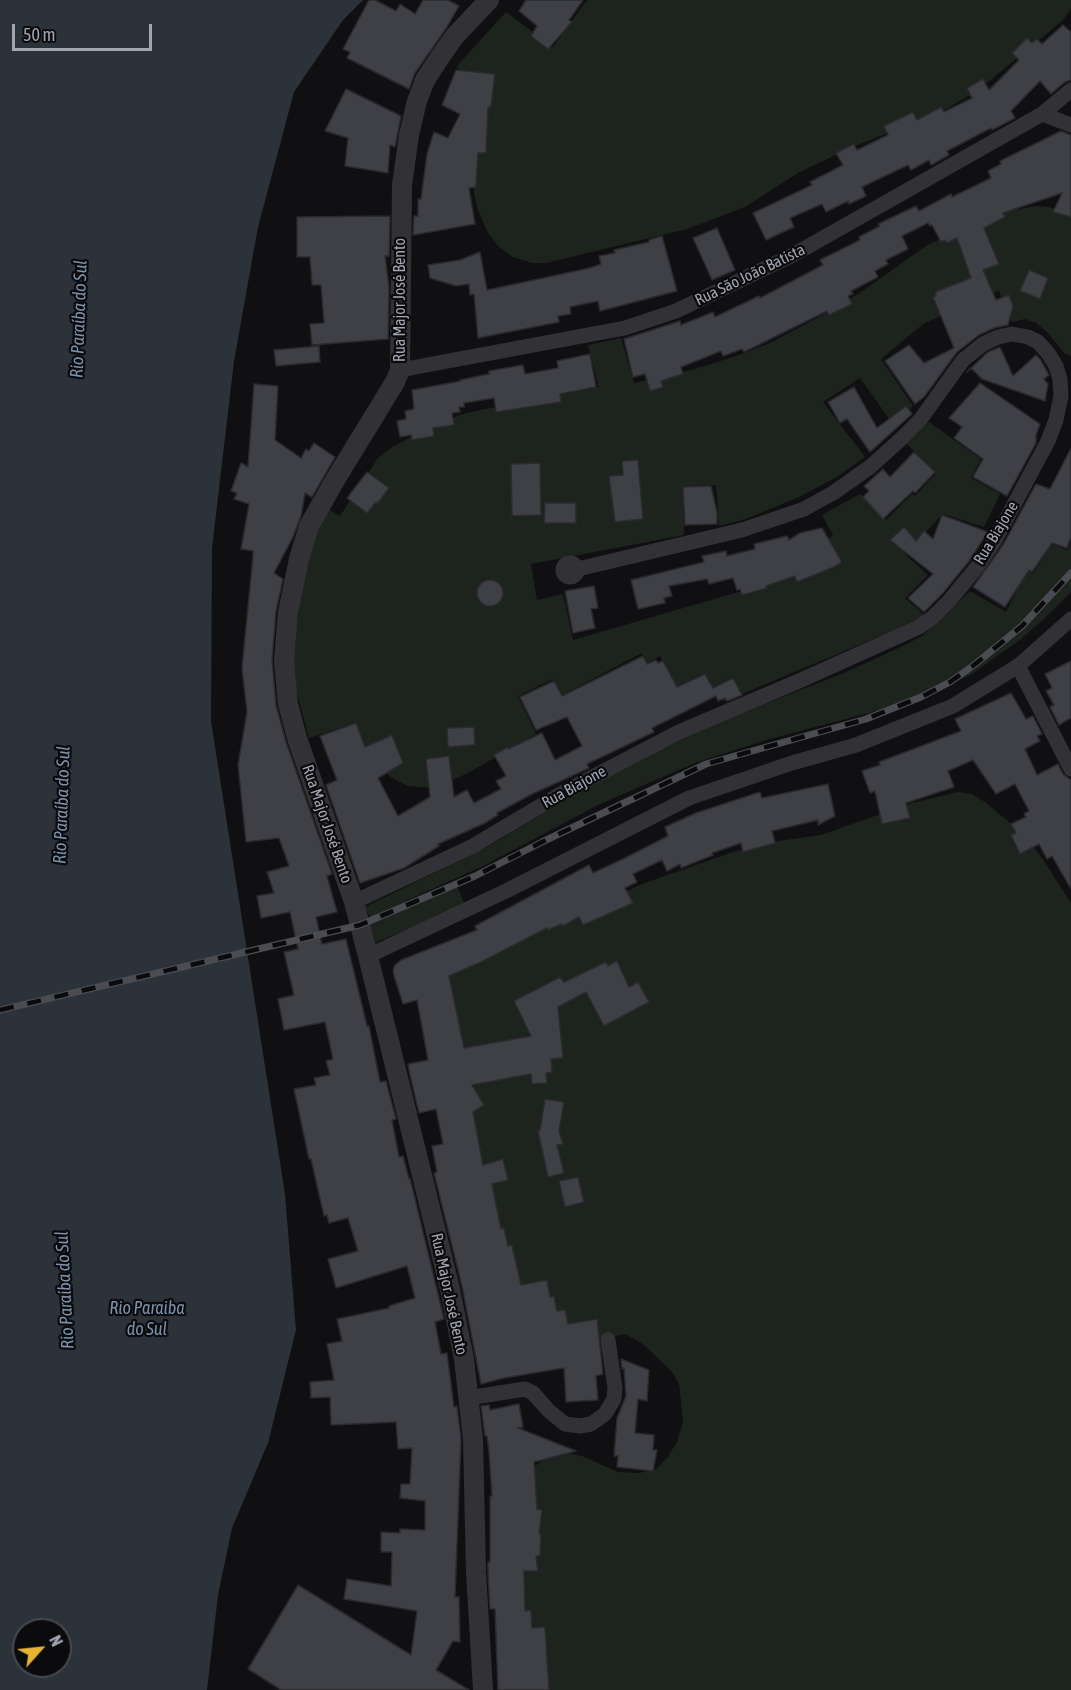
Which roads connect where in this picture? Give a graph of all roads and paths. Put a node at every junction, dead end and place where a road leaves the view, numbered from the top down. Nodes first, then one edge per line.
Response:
1 (489, 0) edge
2 (1071, 90) edge
3 (1042, 114) junction
4 (1071, 125) edge
5 (400, 370) junction
6 (578, 569) dead end
7 (1071, 619) edge
8 (1018, 666) junction
9 (1071, 769) edge
10 (354, 902) junction
11 (368, 956) junction
12 (608, 1340) dead end
13 (468, 1398) junction
14 (483, 1690) edge

1 - 5 street, Rua Major José Bento
2 - 3 street, Rua São João Batista
3 - 4 street
3 - 5 street, Rua São João Batista
5 - 10 street, Rua Major José Bento
6 - 10 street, Rua Biajone
7 - 8 street
8 - 9 street
8 - 11 street
10 - 11 street, Rua Major José Bento
11 - 13 street, Rua Major José Bento
12 - 13 street
13 - 14 street, Rua Major José Bento

